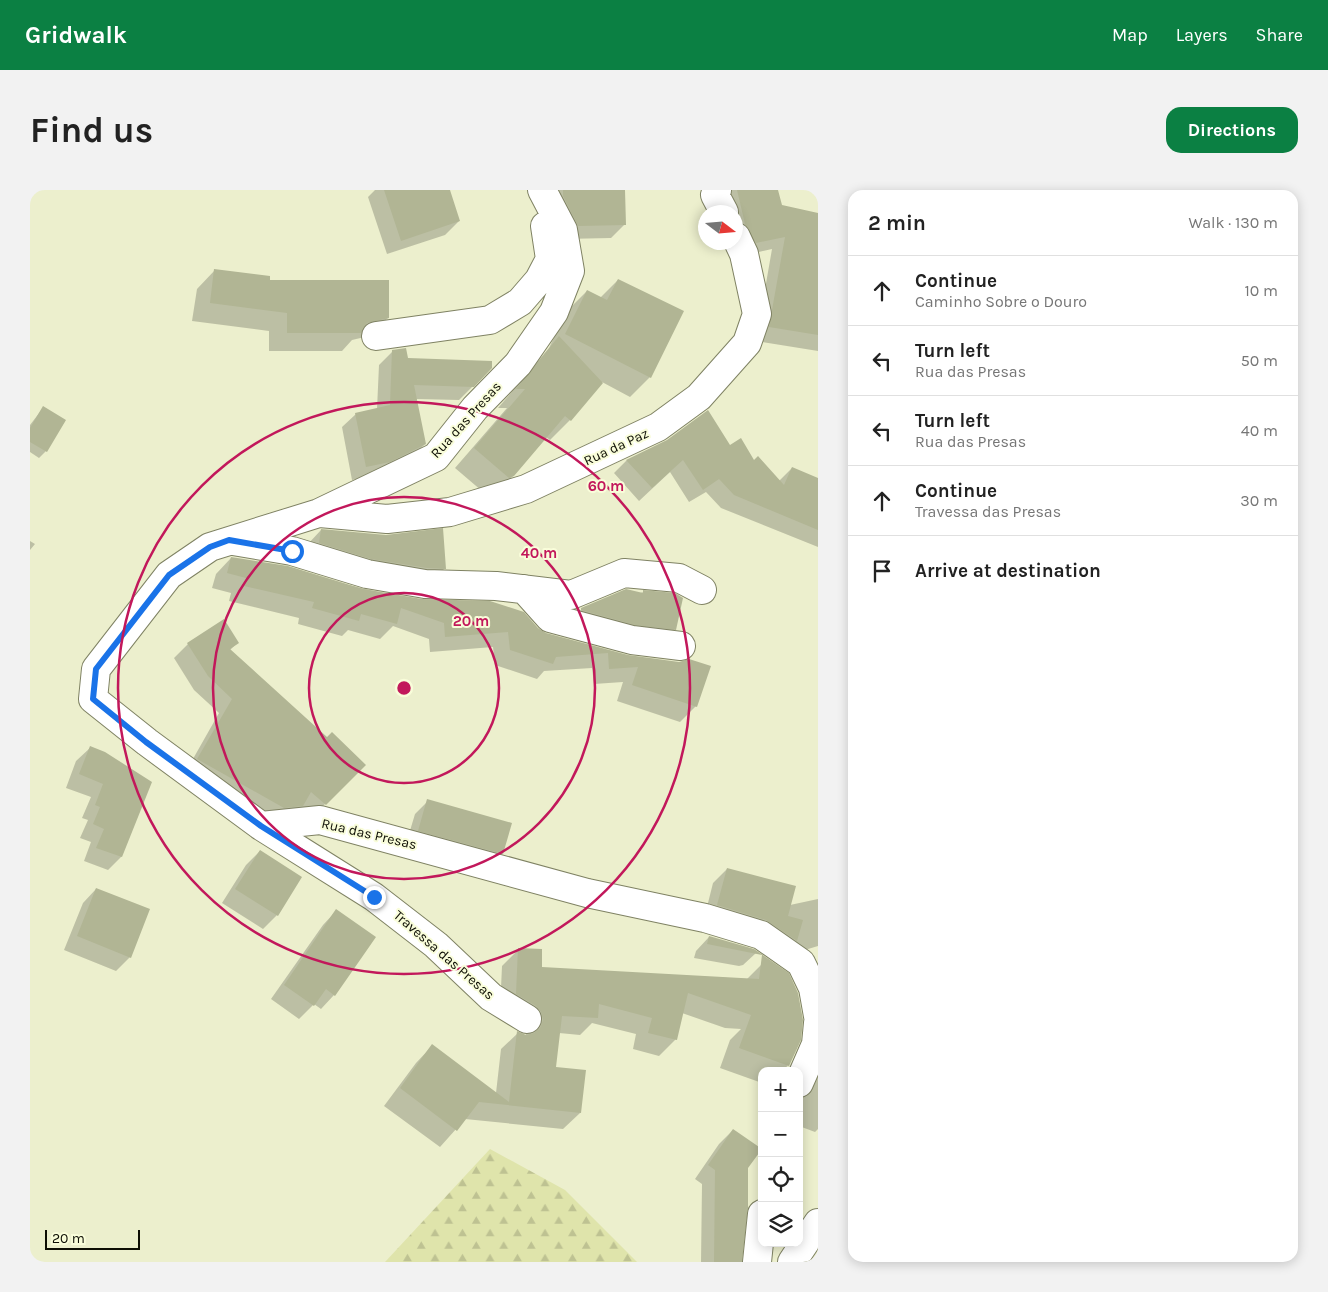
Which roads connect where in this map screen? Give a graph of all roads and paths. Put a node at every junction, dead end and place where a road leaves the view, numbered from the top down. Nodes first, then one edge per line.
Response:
1 (540, 190) edge
2 (716, 190) edge
3 (720, 205) edge
4 (742, 250) edge
5 (376, 336) dead end
6 (319, 513) junction
7 (229, 540) junction
8 (524, 589) junction
9 (702, 590) dead end
10 (681, 646) dead end
11 (261, 826) junction
12 (818, 1016) edge
13 (527, 1019) dead end
14 (818, 1023) edge
15 (803, 1074) edge
16 (818, 1223) edge
17 (759, 1247) edge
18 (758, 1262) edge
19 (792, 1262) edge

1 - 5 street
1 - 6 street, Rua das Presas
2 - 3 street
4 - 6 street, Rua da Paz
6 - 7 street, Rua das Presas
7 - 8 street
7 - 11 street, Rua das Presas
8 - 9 street
8 - 10 street
11 - 12 street, Rua das Presas
11 - 13 street, Travessa das Presas
14 - 15 street
16 - 19 street
17 - 18 street

